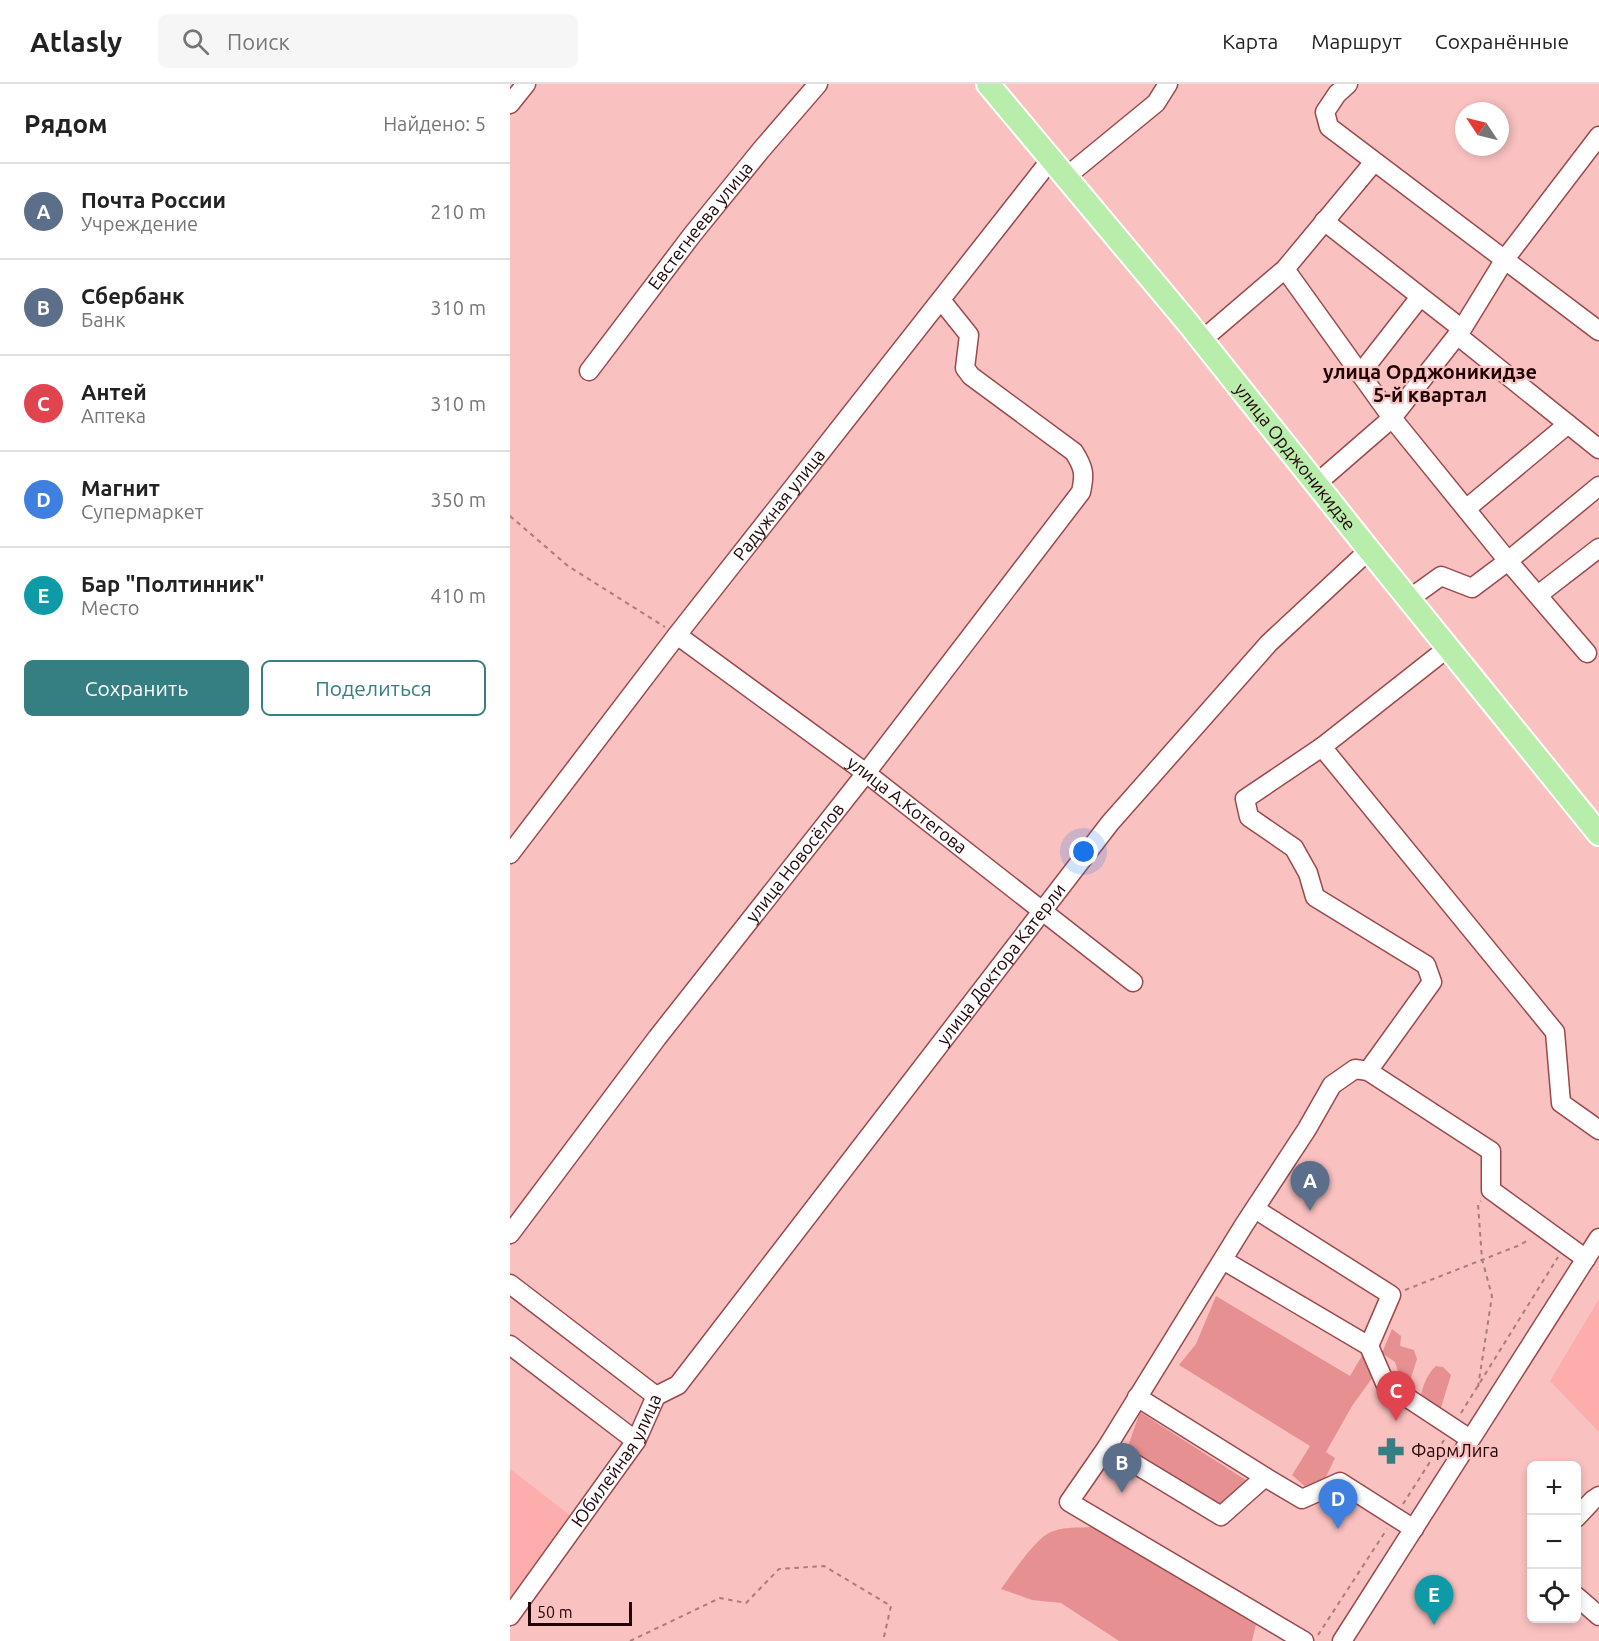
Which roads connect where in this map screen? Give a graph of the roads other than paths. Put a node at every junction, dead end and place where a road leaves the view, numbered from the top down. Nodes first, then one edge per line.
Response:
1 (526, 84) edge
2 (818, 84) edge
3 (988, 84) edge
4 (1168, 84) edge
5 (1348, 84) edge
6 (510, 104) edge
7 (1599, 136) edge
8 (1052, 158) junction
9 (1374, 162) junction
10 (1067, 176) junction
11 (1324, 221) junction
12 (1505, 259) junction
13 (1285, 269) junction
14 (1420, 297) junction
15 (941, 300) junction
16 (1599, 331) edge
17 (1459, 332) junction
18 (1202, 340) junction
19 (590, 371) dead end
20 (1360, 374) junction
21 (1392, 418) junction
22 (1568, 424) junction
23 (1599, 449) edge
24 (1316, 484) junction
25 (1599, 486) edge
26 (1466, 509) junction
27 (1599, 548) edge
28 (1369, 550) junction
29 (1508, 561) junction
30 (1538, 595) junction
31 (1409, 598) junction
32 (677, 636) junction
33 (1449, 647) junction
34 (1587, 653) dead end
35 (1322, 747) junction
36 (866, 773) junction
37 (1599, 834) edge
38 (510, 854) edge
39 (1043, 911) junction
40 (1134, 982) dead end
41 (1368, 1071) junction
42 (1599, 1130) edge
43 (1255, 1209) junction
44 (510, 1234) edge
45 (1599, 1238) edge
46 (1586, 1259) junction
47 (1223, 1260) junction
48 (510, 1284) edge
49 (510, 1345) edge
50 (1369, 1346) junction
51 (656, 1396) junction
52 (1137, 1397) junction
53 (1470, 1439) junction
54 (636, 1441) junction
55 (1107, 1447) junction
56 (1265, 1478) junction
57 (1599, 1496) edge
58 (1579, 1515) edge
59 (1414, 1529) junction
60 (1581, 1600) edge
61 (510, 1616) edge
62 (1599, 1616) edge
63 (1304, 1641) edge
64 (1342, 1641) edge

1 - 6 street
2 - 19 street, Евстегнеева улица
3 - 8 main road, улица Орджоникидзе
4 - 10 street
5 - 9 street
7 - 12 street
8 - 10 main road, улица Орджоникидзе
8 - 15 street, Радужная улица
9 - 11 street
9 - 12 street
10 - 18 main road, улица Орджоникидзе
11 - 13 street
11 - 14 street
12 - 16 street
12 - 17 street
13 - 18 street
13 - 20 street
14 - 17 street
14 - 20 street
15 - 32 street, Радужная улица
15 - 36 street, улица Новосёлов
17 - 21 street
17 - 22 street
18 - 24 main road, улица Орджоникидзе
20 - 21 street
21 - 24 street
21 - 26 street
22 - 23 street
22 - 26 street
24 - 28 main road, улица Орджоникидзе
25 - 29 street
26 - 29 street
27 - 30 street
28 - 31 main road, улица Орджоникидзе
28 - 39 street, улица Доктора Катерли
29 - 30 street
29 - 31 street
30 - 34 street
31 - 33 main road, улица Орджоникидзе
32 - 36 street, улица А.Котегова
32 - 38 street, Радужная улица
33 - 35 street
33 - 37 main road, улица Орджоникидзе
35 - 41 street
35 - 42 street
36 - 39 street, улица А.Котегова
36 - 44 street, улица Новосёлов
39 - 40 street, улица А.Котегова
39 - 51 street, улица Доктора Катерли
41 - 43 street
41 - 46 street
43 - 47 street
43 - 50 street
45 - 46 street
46 - 53 street
47 - 50 street
47 - 52 street
48 - 51 street, Юбилейная улица
49 - 54 street
50 - 53 street
51 - 54 street, Юбилейная улица
52 - 55 street
52 - 56 street
53 - 59 street
54 - 61 street, Юбилейная улица
55 - 56 street
55 - 63 street
56 - 59 street
57 - 58 street
59 - 64 street
60 - 62 street

